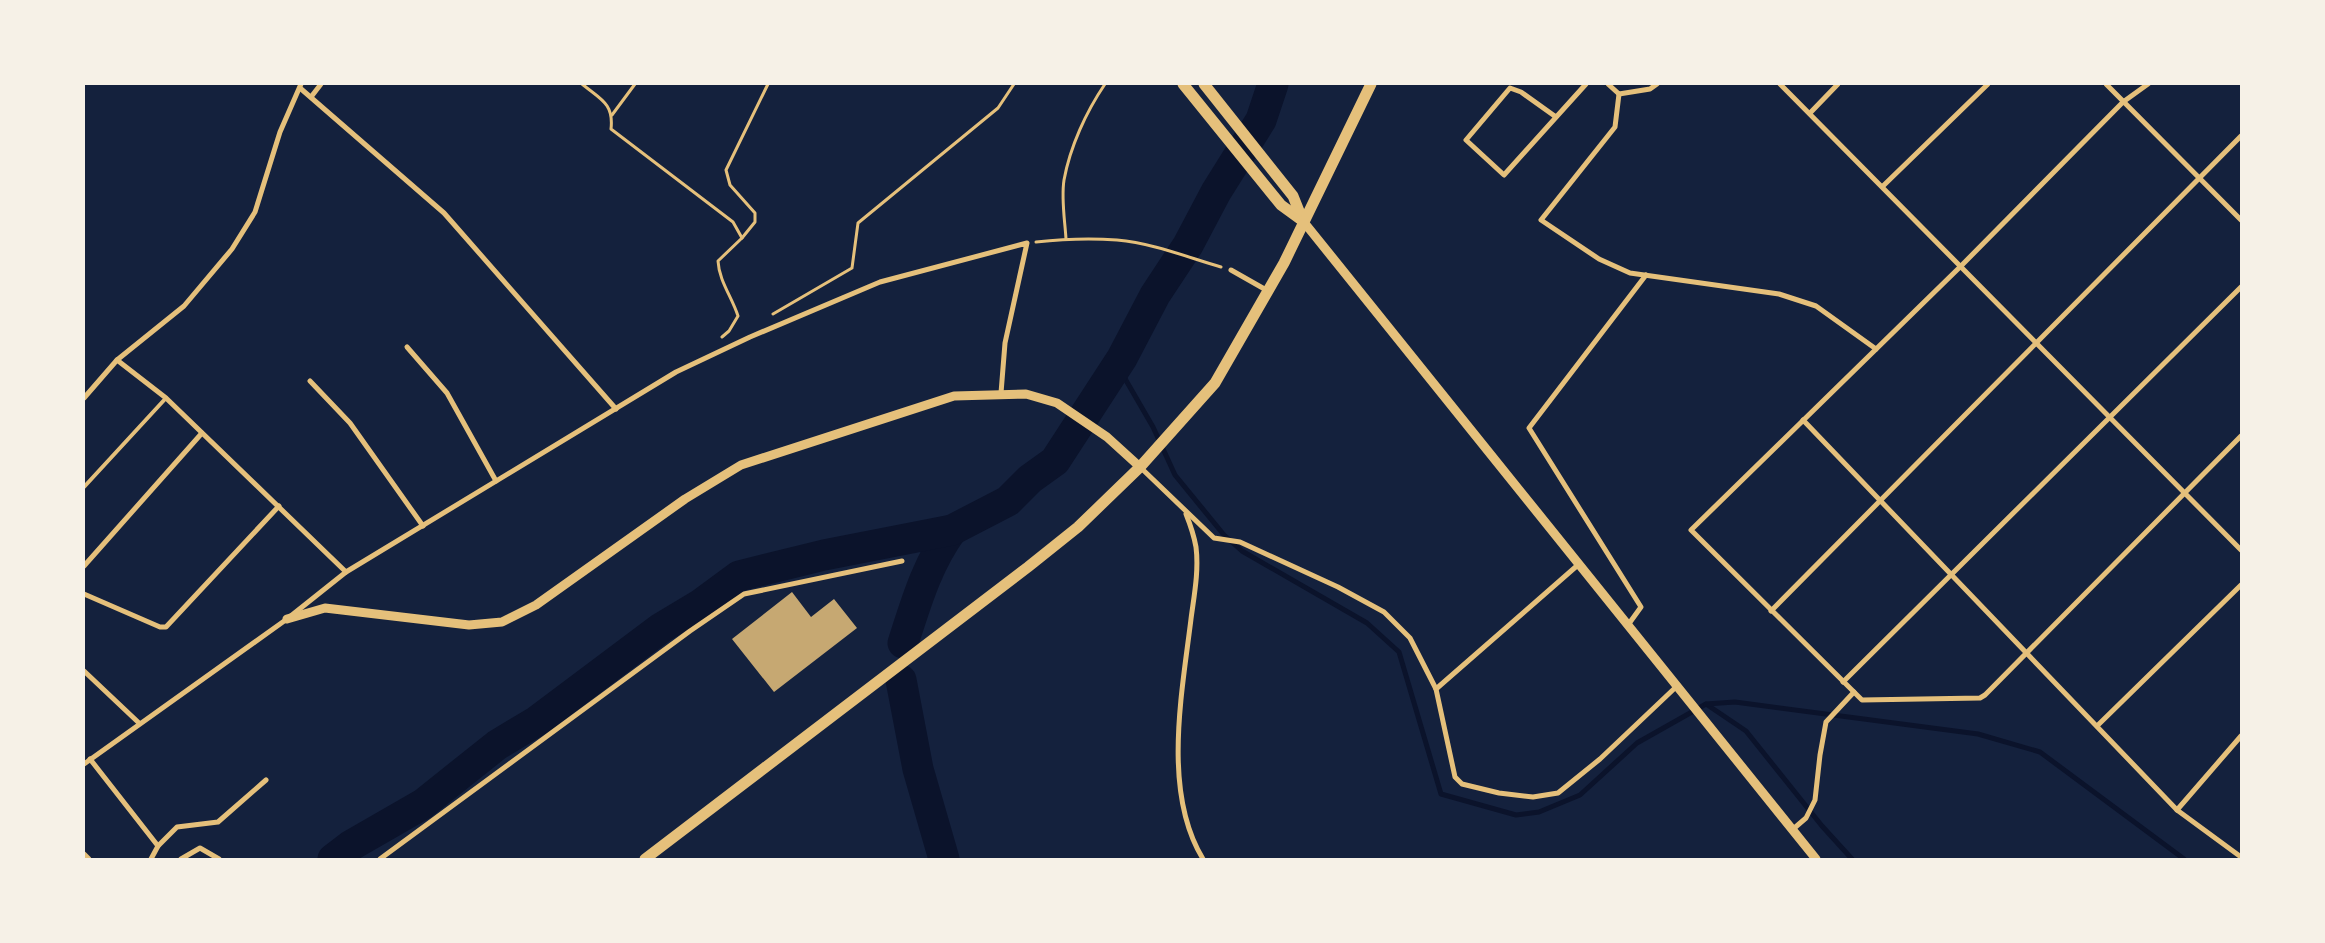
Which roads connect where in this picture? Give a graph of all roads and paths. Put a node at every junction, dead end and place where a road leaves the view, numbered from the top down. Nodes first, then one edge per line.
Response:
1 (321, 84) edge
2 (582, 84) edge
3 (635, 84) edge
4 (768, 84) edge
5 (1014, 84) edge
6 (1105, 84) edge
7 (1183, 84) edge
8 (1204, 84) edge
9 (1371, 84) edge
10 (1586, 84) edge
11 (1608, 84) edge
12 (1657, 84) edge
13 (1780, 84) edge
14 (1838, 84) edge
15 (1988, 84) edge
16 (2106, 84) edge
17 (2148, 84) edge
18 (301, 86) edge
19 (1619, 94) junction
20 (311, 97) junction
21 (2124, 102) junction
22 (1811, 112) junction
23 (612, 116) junction
24 (1556, 117) junction
25 (2241, 136) edge
26 (2200, 178) junction
27 (1883, 186) junction
28 (2241, 220) edge
29 (1303, 221) junction
30 (742, 238) junction
31 (1066, 239) junction
32 (1027, 243) junction
33 (1961, 266) junction
34 (1231, 270) joint
35 (1646, 275) junction
36 (2241, 287) edge
37 (1269, 291) junction
38 (770, 315) dead end
39 (721, 337) dead end
40 (2036, 343) junction
41 (407, 347) dead end
42 (1876, 349) junction
43 (117, 360) junction
44 (310, 381) dead end
45 (1001, 394) junction
46 (84, 398) edge
47 (166, 398) junction
48 (616, 409) junction
49 (2110, 417) junction
50 (1803, 420) junction
51 (202, 433) junction
52 (2241, 436) edge
53 (1140, 467) junction
54 (496, 481) junction
55 (84, 487) edge
56 (2184, 494) junction
57 (1880, 500) junction
58 (279, 506) junction
59 (1186, 513) junction
60 (423, 526) junction
61 (2241, 550) edge
62 (902, 561) dead end
63 (1579, 563) junction
64 (84, 566) edge
65 (346, 572) junction
66 (1951, 575) junction
67 (2241, 585) edge
68 (84, 594) edge
69 (1771, 610) junction
70 (287, 619) junction
71 (1628, 625) junction
72 (2028, 654) junction
73 (84, 671) edge
74 (1843, 682) junction
75 (1678, 686) junction
76 (1436, 689) junction
77 (1854, 692) junction
78 (139, 723) junction
79 (2097, 726) junction
80 (2241, 736) edge
81 (90, 759) junction
82 (84, 764) edge
83 (266, 780) dead end
84 (2177, 810) junction
85 (1792, 830) junction
86 (158, 846) junction
87 (84, 854) edge
88 (2241, 857) edge
89 (89, 859) edge
90 (151, 859) edge
91 (181, 859) edge
92 (219, 859) edge
93 (380, 859) edge
94 (644, 859) edge
95 (1202, 859) edge
96 (1816, 859) edge

1 - 20 street
2 - 23 path
3 - 23 path
4 - 30 path
5 - 38 path
6 - 31 path
7 - 29 highway
8 - 29 highway
9 - 29 highway
10 - 24 street
11 - 19 street
12 - 19 street
13 - 22 street
14 - 22 street
15 - 27 street
16 - 21 street
17 - 21 street
18 - 20 street
18 - 43 street
19 - 35 street
20 - 48 street
21 - 26 street
21 - 33 street
22 - 27 street
23 - 30 path
24 - 24 street
25 - 26 street
26 - 28 street
26 - 40 street
27 - 33 street
29 - 37 highway
29 - 63 street
30 - 39 path
31 - 32 path
31 - 34 path
32 - 45 street
32 - 48 street
33 - 40 street
33 - 42 street
34 - 37 street
35 - 42 street
35 - 71 street
36 - 49 street
37 - 53 highway
40 - 49 street
40 - 57 street
41 - 54 street
42 - 50 street
43 - 46 street
43 - 47 street
44 - 60 street
45 - 53 street
45 - 70 street
47 - 51 street
47 - 55 lane
48 - 54 street
49 - 56 street
49 - 66 street
50 - 57 street
50 - 69 street
51 - 58 street
51 - 64 street
52 - 56 street
53 - 59 street
53 - 94 highway
54 - 60 street
56 - 61 street
56 - 72 street
57 - 66 street
57 - 69 street
58 - 65 street
58 - 68 street
59 - 76 street
59 - 95 street
60 - 65 street
62 - 93 street
63 - 71 street
63 - 76 street
65 - 70 street
66 - 72 street
66 - 74 street
67 - 79 street
69 - 74 street
70 - 78 street
71 - 75 street
72 - 77 street
72 - 79 street
73 - 78 street
74 - 77 street
75 - 76 street
75 - 85 street
77 - 85 street
78 - 81 street
79 - 84 street
80 - 84 street
81 - 82 street
81 - 86 street
83 - 86 street
84 - 88 street
85 - 96 street
86 - 90 street
87 - 89 street
91 - 92 street

